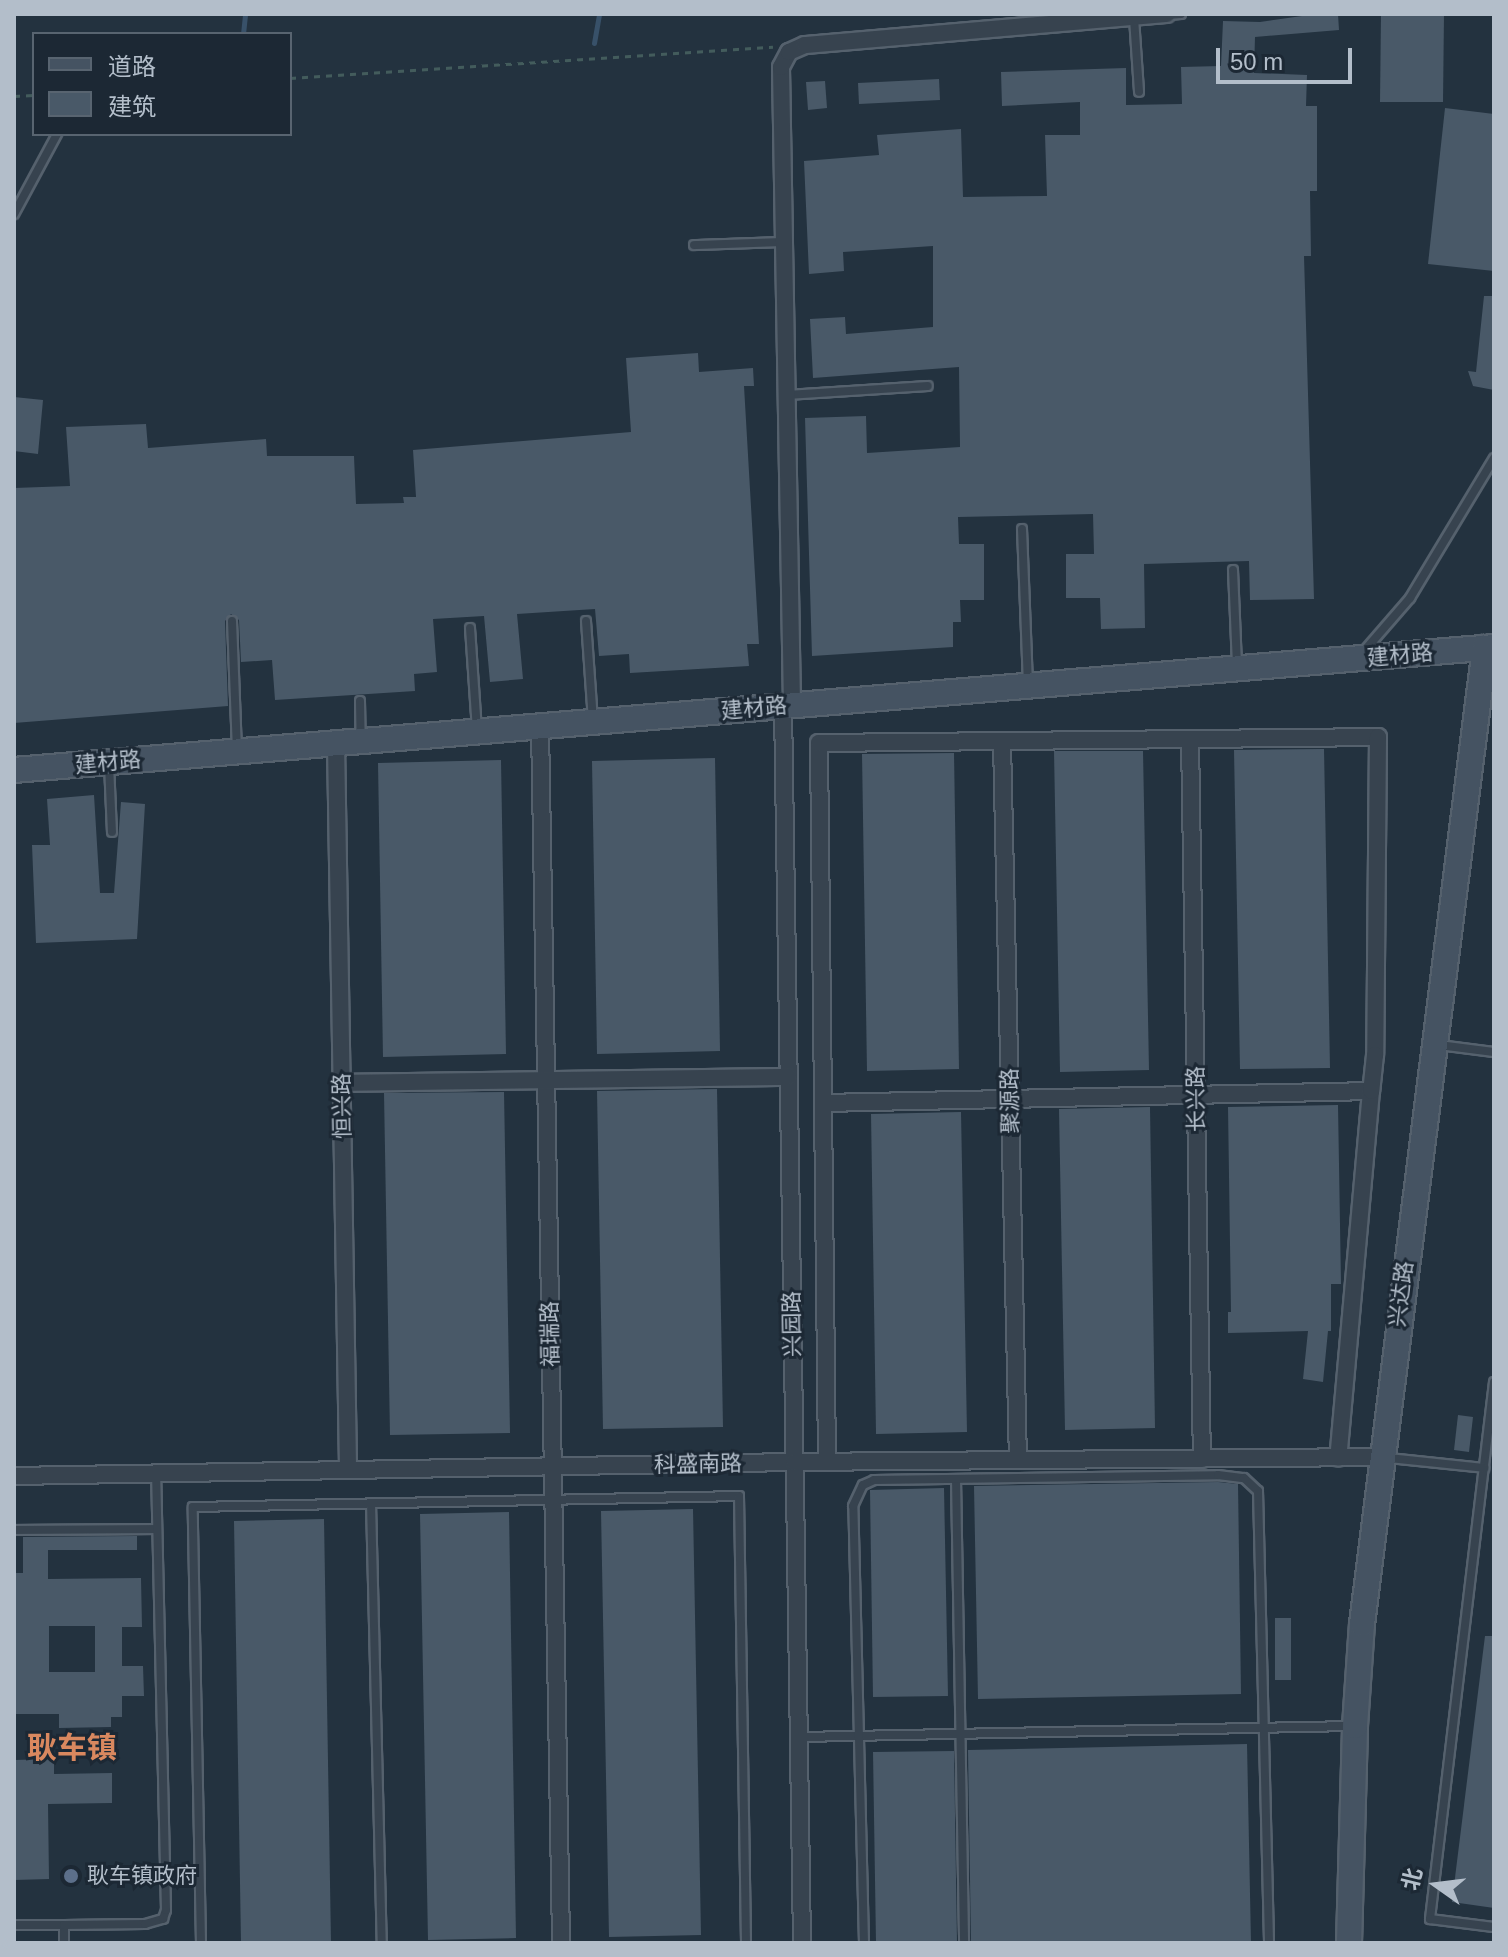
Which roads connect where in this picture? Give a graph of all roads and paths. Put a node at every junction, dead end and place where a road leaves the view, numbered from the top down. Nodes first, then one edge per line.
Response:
1 (1167, 14) edge
2 (1181, 14) edge
3 (1134, 18) junction
4 (1058, 19) edge
5 (805, 45) junction
6 (292, 78) edge
7 (1139, 92) dead end
8 (56, 136) edge
9 (14, 214) edge
10 (785, 242) junction
11 (694, 245) dead end
12 (928, 386) dead end
13 (787, 395) junction
14 (1494, 458) edge
15 (1022, 529) dead end
16 (1233, 570) dead end
17 (232, 621) dead end
18 (586, 621) dead end
19 (470, 628) dead end
20 (1490, 647) edge
21 (1358, 658) junction
22 (1237, 668) junction
23 (1028, 686) junction
24 (360, 701) dead end
25 (788, 705) junction
26 (593, 722) junction
27 (540, 726) junction
28 (477, 731) junction
29 (1190, 739) junction
30 (361, 741) junction
31 (1002, 741) junction
32 (336, 743) junction
33 (237, 751) junction
34 (108, 762) junction
35 (14, 770) edge
36 (112, 832) dead end
37 (1434, 1044) junction
38 (1494, 1052) edge
39 (789, 1077) junction
40 (546, 1080) junction
41 (342, 1083) junction
42 (1371, 1091) junction
43 (1196, 1095) junction
44 (1010, 1099) junction
45 (823, 1103) junction
46 (1494, 1382) edge
47 (1383, 1457) junction
48 (1338, 1458) junction
49 (1202, 1459) junction
50 (1018, 1460) junction
51 (794, 1462) junction
52 (827, 1462) junction
53 (552, 1466) junction
54 (1484, 1468) junction
55 (348, 1470) junction
56 (156, 1474) junction
57 (14, 1476) edge
58 (956, 1479) junction
59 (553, 1500) junction
60 (371, 1503) junction
61 (157, 1529) junction
62 (14, 1530) edge
63 (1355, 1726) junction
64 (1263, 1727) junction
65 (961, 1734) junction
66 (859, 1736) junction
67 (799, 1738) junction
68 (14, 1925) edge
69 (64, 1925) junction
70 (1494, 1927) edge
71 (64, 1943) edge
72 (201, 1943) edge
73 (382, 1943) edge
74 (561, 1943) edge
75 (746, 1943) edge
76 (802, 1943) edge
77 (864, 1943) edge
78 (964, 1943) edge
79 (1269, 1943) edge
80 (1349, 1943) edge

1 - 2 lane
1 - 3 street
3 - 4 street
3 - 7 lane
4 - 5 street
5 - 6 path
5 - 10 street, 兴园路
8 - 9 lane
10 - 11 lane
10 - 13 street, 兴园路
12 - 13 lane
13 - 25 street, 兴园路
14 - 21 lane
15 - 23 lane
16 - 22 lane
17 - 33 lane
18 - 26 lane
19 - 28 lane
20 - 21 street, 建材路
20 - 37 street, 兴达路
21 - 22 street, 建材路
22 - 23 street, 建材路
23 - 25 street, 建材路
24 - 30 lane
25 - 26 street, 建材路
25 - 39 street, 兴园路
26 - 27 street, 建材路
27 - 28 street, 建材路
27 - 40 street, 福瑞路
28 - 30 street, 建材路
29 - 31 street
29 - 42 street
29 - 43 street, 长兴路
30 - 32 street, 建材路
31 - 44 street, 聚源路
31 - 45 street
32 - 33 street, 建材路
32 - 41 street, 恒兴路
33 - 34 street, 建材路
34 - 35 street, 建材路
34 - 36 lane
37 - 38 lane
37 - 47 street, 兴达路
39 - 40 street
39 - 51 street, 兴园路
40 - 41 street
40 - 53 street, 福瑞路
41 - 55 street, 恒兴路
42 - 43 street
42 - 48 street
43 - 44 street
43 - 49 street, 长兴路
44 - 45 street
44 - 50 street, 聚源路
45 - 52 street
46 - 54 lane
47 - 48 street, 科盛南路
47 - 54 lane
47 - 63 street, 兴达路
48 - 49 street, 科盛南路
49 - 50 street, 科盛南路
50 - 52 street, 科盛南路
51 - 52 street, 科盛南路
51 - 53 street, 科盛南路
51 - 67 street, 兴园路
53 - 55 street, 科盛南路
53 - 59 street, 福瑞路
54 - 70 lane
55 - 56 street, 科盛南路
56 - 57 street, 科盛南路
56 - 61 lane
58 - 64 lane
58 - 65 lane
58 - 66 lane
59 - 60 lane
59 - 74 street, 福瑞路
59 - 75 lane
60 - 72 lane
60 - 73 lane
61 - 62 lane
61 - 69 lane
63 - 64 lane
63 - 80 street, 兴达路
64 - 65 lane
64 - 79 lane
65 - 66 lane
65 - 78 lane
66 - 67 lane
66 - 77 lane
67 - 76 street, 兴园路
68 - 69 lane
69 - 71 lane

